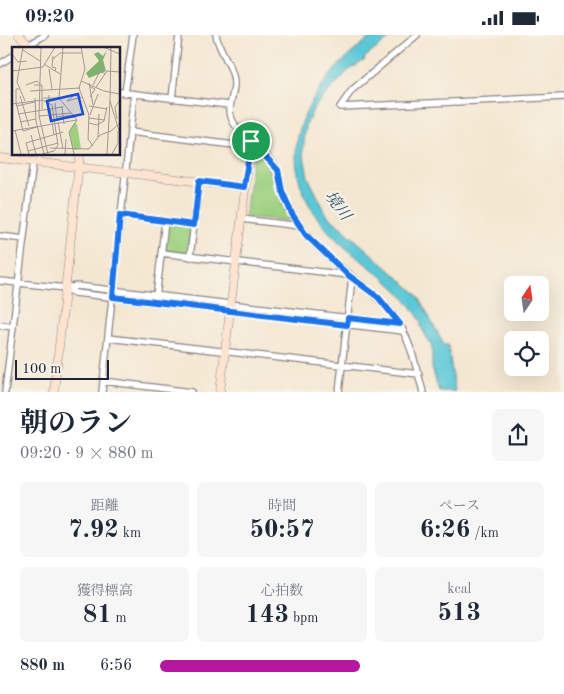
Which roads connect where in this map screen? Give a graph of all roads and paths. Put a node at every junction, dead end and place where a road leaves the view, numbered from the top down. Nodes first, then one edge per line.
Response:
1 (19, 35) edge
2 (45, 35) edge
3 (133, 35) edge
4 (179, 35) edge
5 (216, 35) edge
6 (417, 35) edge
7 (28, 47) edge
8 (12, 56) edge
9 (0, 65) edge
10 (122, 93) edge
11 (134, 94) junction
12 (564, 97) edge
13 (172, 99) junction
14 (229, 105) junction
15 (130, 132) junction
16 (250, 144) junction
17 (80, 155) edge
18 (0, 158) edge
19 (33, 162) junction
20 (80, 167) junction
21 (125, 173) junction
22 (199, 181) junction
23 (244, 187) junction
24 (120, 215) junction
25 (241, 219) junction
26 (165, 221) junction
27 (194, 225) junction
28 (300, 226) junction
29 (0, 236) edge
30 (24, 239) junction
31 (161, 253) junction
32 (190, 257) junction
33 (236, 262) junction
34 (350, 277) junction
35 (0, 281) edge
36 (18, 283) junction
37 (66, 289) junction
38 (113, 294) junction
39 (156, 299) junction
40 (230, 308) junction
41 (347, 321) junction
42 (400, 324) junction
43 (0, 325) edge
44 (13, 327) junction
45 (403, 331) junction
46 (108, 338) junction
47 (225, 351) junction
48 (342, 365) junction
49 (0, 369) edge
50 (8, 370) junction
51 (418, 374) junction
52 (103, 381) junction
53 (5, 391) edge
54 (54, 391) edge
55 (102, 391) edge
56 (192, 391) edge
57 (220, 391) edge
58 (339, 391) edge
59 (423, 391) edge

1 - 7 street
2 - 7 street
3 - 10 street
4 - 13 street
5 - 14 street
6 - 12 street
8 - 9 street
10 - 11 street
11 - 13 street
11 - 15 street
13 - 14 street
14 - 16 street
15 - 16 street
15 - 21 street
16 - 23 street
16 - 28 street
17 - 20 street
18 - 19 street
19 - 20 street
19 - 30 street
20 - 21 street
20 - 37 street
21 - 22 street
21 - 24 street
22 - 23 street
22 - 27 street
23 - 25 street
24 - 26 street
24 - 38 street
25 - 28 street
25 - 33 street
26 - 27 street
26 - 31 street
27 - 32 street
28 - 34 street
29 - 30 street
30 - 36 street
31 - 32 street
31 - 39 street
32 - 33 street
33 - 34 street
33 - 40 street
34 - 41 street
34 - 42 street
35 - 36 street
36 - 37 street
36 - 44 street
37 - 38 street
37 - 54 street
38 - 39 street
38 - 46 street
39 - 40 street
40 - 41 street
40 - 47 street
41 - 42 street
41 - 45 street
41 - 48 street
42 - 45 street
43 - 44 street
44 - 50 street
45 - 51 street
46 - 47 street
46 - 52 street
47 - 48 street
47 - 57 street
48 - 51 street
48 - 58 street
49 - 50 street
50 - 53 street
51 - 59 street
52 - 55 street
52 - 56 street

